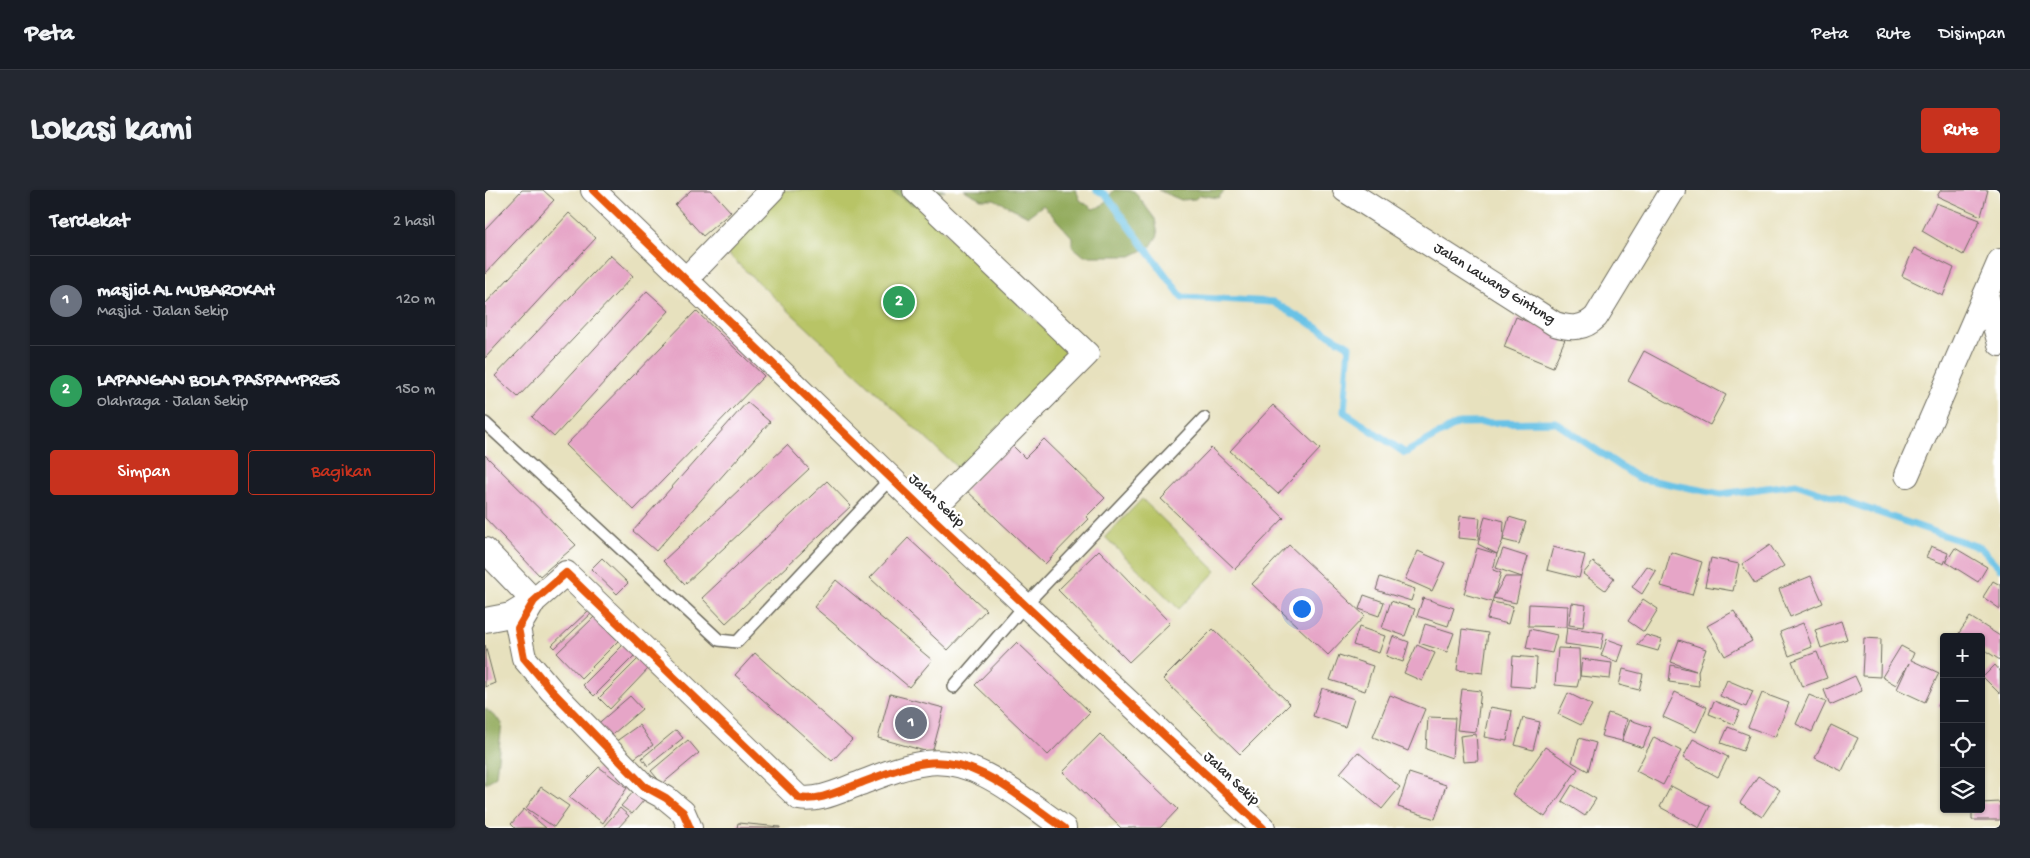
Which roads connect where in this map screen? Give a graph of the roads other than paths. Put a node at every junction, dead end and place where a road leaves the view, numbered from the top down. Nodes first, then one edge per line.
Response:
1 (593, 190) edge
2 (772, 190) edge
3 (915, 190) edge
4 (1345, 190) edge
5 (1673, 190) edge
6 (2000, 260) edge
7 (686, 279) junction
8 (1986, 295) junction
9 (2000, 344) edge
10 (1204, 418) dead end
11 (485, 423) edge
12 (1907, 475) dead end
13 (891, 478) junction
14 (928, 514) junction
15 (485, 550) edge
16 (534, 602) junction
17 (1026, 604) junction
18 (485, 620) edge
19 (954, 687) dead end
20 (689, 828) edge
21 (1064, 828) edge
22 (1263, 828) edge

1 - 7 street, Jalan Sekip
2 - 7 street
3 - 14 street
4 - 5 street, Jalan Lawang Gintung
6 - 8 street
7 - 13 street, Jalan Sekip
8 - 9 street
8 - 12 street
10 - 17 lane
11 - 13 lane
13 - 14 street, Jalan Sekip
14 - 17 street, Jalan Sekip
15 - 16 street
16 - 18 street
16 - 20 street
16 - 21 street
17 - 19 lane
17 - 22 street, Jalan Sekip

